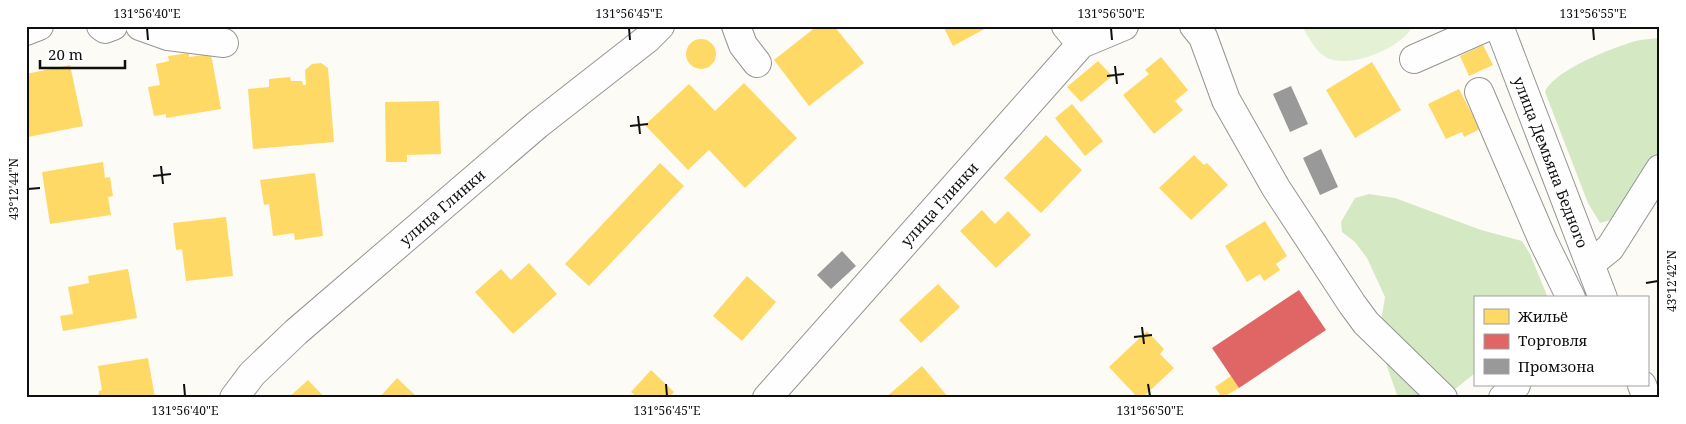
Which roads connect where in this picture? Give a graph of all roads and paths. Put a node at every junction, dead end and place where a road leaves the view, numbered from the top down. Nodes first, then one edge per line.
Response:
1 (39, 26) edge
2 (101, 26) edge
3 (113, 26) edge
4 (140, 26) edge
5 (660, 26) edge
6 (736, 26) edge
7 (1124, 26) edge
8 (1194, 26) edge
9 (1488, 26) edge
10 (1499, 26) edge
11 (26, 31) edge
12 (1073, 35) edge
13 (224, 43) dead end
14 (1414, 59) dead end
15 (757, 63) dead end
16 (1479, 92) dead end
17 (1660, 169) edge
18 (1590, 264) junction
19 (1570, 296) edge
20 (1602, 296) edge
21 (1515, 386) edge
22 (1642, 386) edge
23 (1435, 389) edge
24 (234, 398) edge
25 (767, 398) edge
26 (1503, 398) edge
27 (1647, 398) edge

1 - 11 street
2 - 3 street
4 - 13 street
5 - 24 street, улица Глинки
6 - 15 street
7 - 12 street, улица Глинки
8 - 23 street
9 - 14 street
10 - 18 street, улица Демьяна Бедного
12 - 25 street, улица Глинки
16 - 19 street
17 - 18 street
18 - 20 street, улица Демьяна Бедного
21 - 26 street
22 - 27 street

